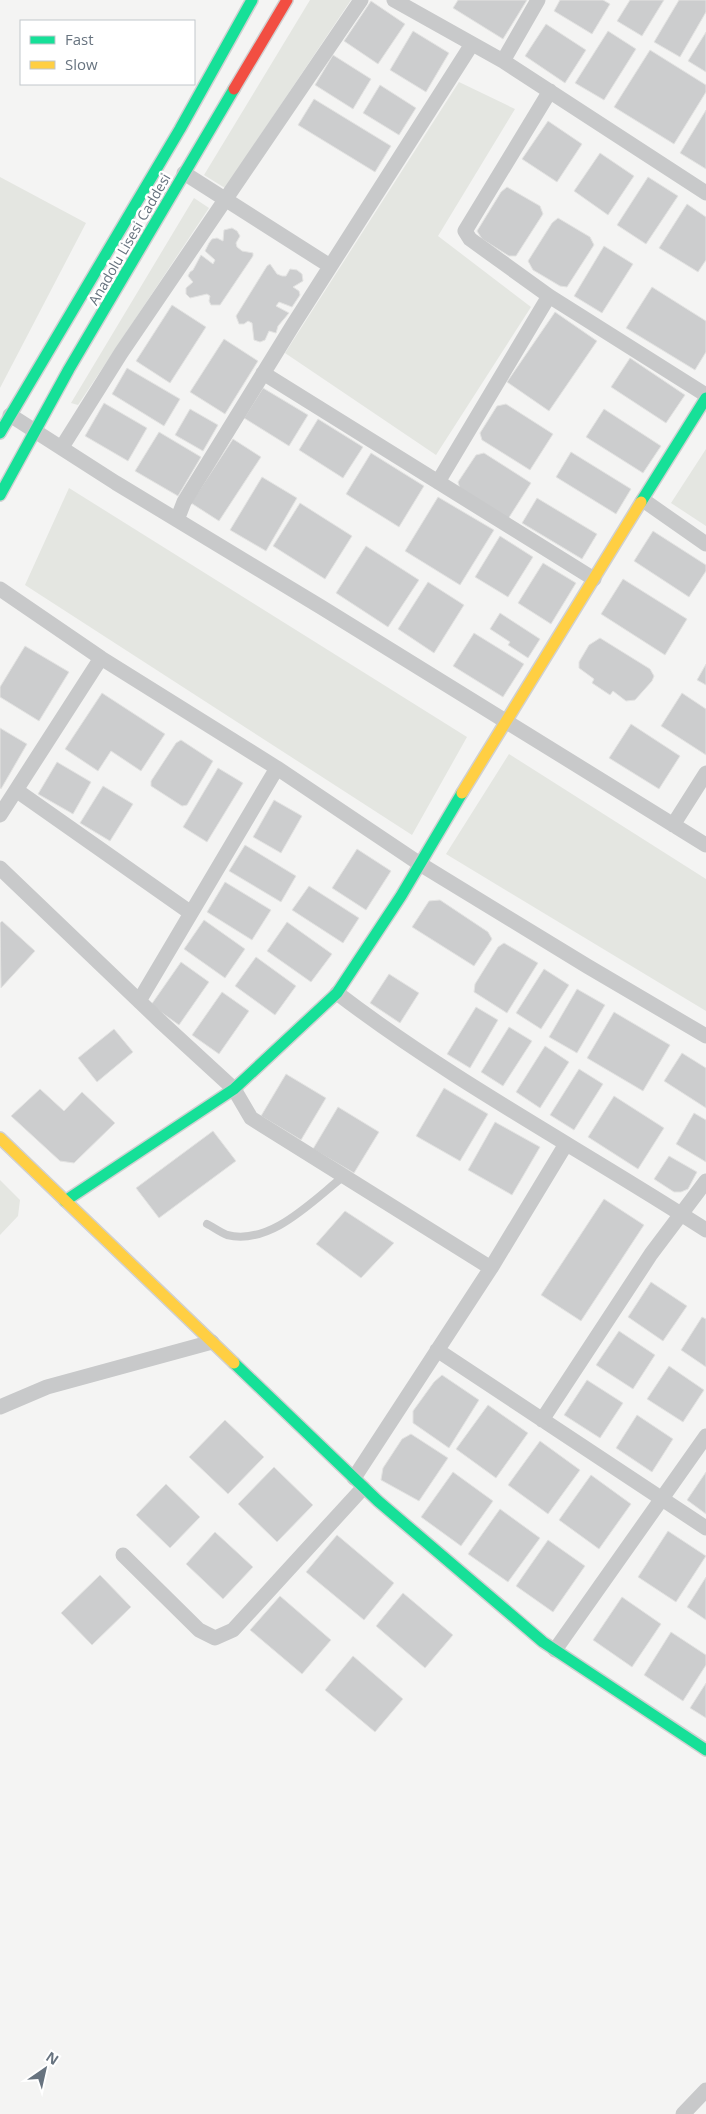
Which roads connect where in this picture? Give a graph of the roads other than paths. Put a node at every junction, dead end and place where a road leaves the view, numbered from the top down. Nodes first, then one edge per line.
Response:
1 (252, 0) edge
2 (287, 0) edge
3 (361, 0) edge
4 (394, 0) edge
5 (538, 0) edge
6 (472, 44) junction
7 (503, 61) junction
8 (550, 91) junction
9 (184, 174) junction
10 (706, 193) edge
11 (225, 199) junction
12 (330, 266) junction
13 (549, 296) junction
14 (263, 373) junction
15 (706, 397) edge
16 (10, 415) junction
17 (0, 432) edge
18 (36, 432) junction
19 (62, 447) junction
20 (438, 482) junction
21 (0, 495) edge
22 (643, 500) junction
23 (177, 520) junction
24 (706, 544) edge
25 (594, 579) junction
26 (0, 589) edge
27 (101, 658) junction
28 (505, 722) junction
29 (277, 768) junction
30 (706, 773) edge
31 (16, 790) junction
32 (0, 815) edge
33 (673, 825) junction
34 (706, 845) edge
35 (420, 864) junction
36 (0, 868) edge
37 (191, 913) junction
38 (337, 993) junction
39 (139, 1001) junction
40 (706, 1036) edge
41 (234, 1089) junction
42 (0, 1138) edge
43 (566, 1144) junction
44 (344, 1176) junction
45 (706, 1181) edge
46 (66, 1201) junction
47 (681, 1214) junction
48 (207, 1224) dead end
49 (706, 1230) edge
50 (491, 1268) junction
51 (212, 1342) junction
52 (437, 1350) junction
53 (0, 1407) edge
54 (542, 1420) junction
55 (706, 1436) edge
56 (358, 1483) junction
57 (662, 1499) junction
58 (706, 1528) edge
59 (123, 1555) dead end
60 (555, 1650) junction
61 (706, 1750) edge
62 (706, 2090) edge
63 (683, 2114) edge

1 - 16 street, Anadolu Lisesi Caddesi
2 - 9 street, Anadolu Lisesi Caddesi
3 - 11 street
4 - 6 street
5 - 7 street
6 - 7 street
6 - 12 street
7 - 8 street
8 - 10 street
8 - 13 street
9 - 11 street
9 - 18 street, Anadolu Lisesi Caddesi
11 - 12 street
11 - 19 street
12 - 14 street
13 - 15 street
13 - 20 street
14 - 20 street
14 - 23 street
15 - 22 street
16 - 17 street, Anadolu Lisesi Caddesi
16 - 18 street
18 - 19 street
18 - 21 street, Anadolu Lisesi Caddesi
19 - 23 street
20 - 25 street
22 - 24 street
22 - 25 street
23 - 28 street
25 - 28 street
26 - 27 street
27 - 29 street
27 - 31 street
28 - 33 street
28 - 35 street
29 - 35 street
29 - 37 street
30 - 33 street
31 - 32 street
31 - 37 street
33 - 34 street
35 - 38 street
35 - 40 street
36 - 39 street
37 - 39 street
38 - 41 street
38 - 43 street
39 - 41 street
41 - 44 street
41 - 46 street
42 - 46 street
43 - 47 street
43 - 50 street
44 - 48 lane
44 - 50 street
45 - 47 street
46 - 51 street
47 - 49 street
47 - 54 street
50 - 52 street
51 - 53 street
51 - 56 street
52 - 54 street
52 - 56 street
54 - 57 street
55 - 57 street
56 - 59 street
56 - 60 street
57 - 58 street
57 - 60 street
60 - 61 street
62 - 63 street

